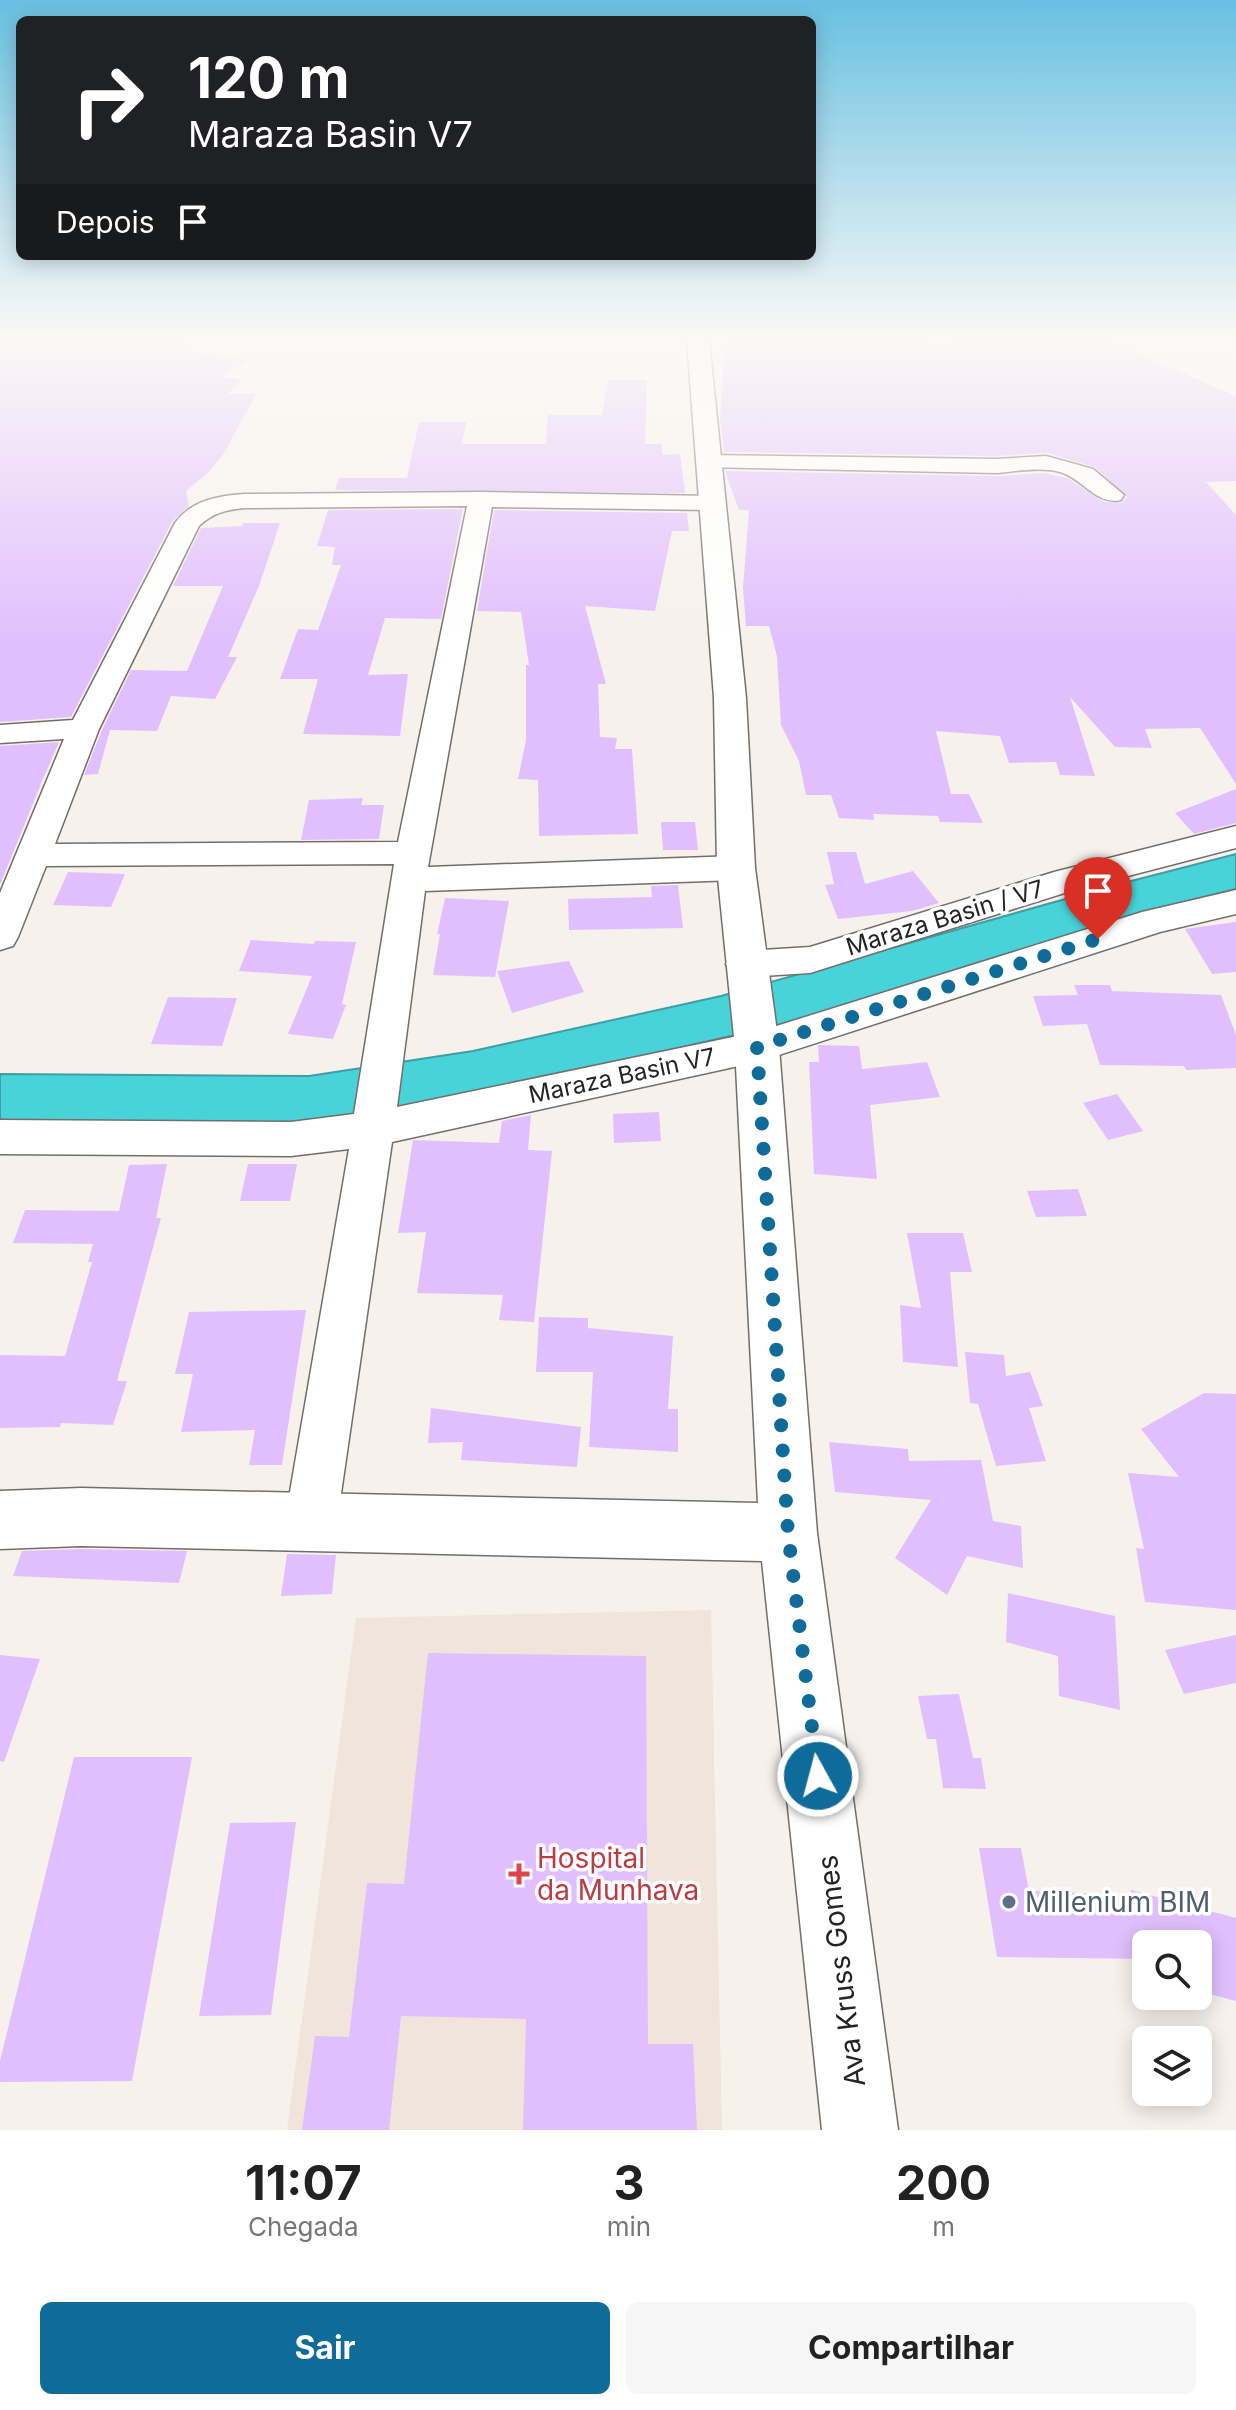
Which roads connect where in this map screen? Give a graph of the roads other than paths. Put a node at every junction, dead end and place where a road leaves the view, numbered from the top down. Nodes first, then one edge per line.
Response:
1 (706, 440) edge
2 (708, 462) junction
3 (1112, 495) dead end
4 (481, 499) junction
5 (712, 503) junction
6 (84, 729) junction
7 (0, 734) edge
8 (1236, 837) edge
9 (36, 855) junction
10 (411, 867) junction
11 (736, 868) junction
12 (1236, 902) edge
13 (0, 937) edge
14 (745, 964) junction
15 (757, 1047) junction
16 (373, 1129) junction
17 (0, 1137) edge
18 (0, 1520) edge
19 (311, 1521) junction
20 (788, 1533) junction
21 (860, 2130) edge

1 - 2 street, Ava Kruss Gomes
2 - 3 street
2 - 5 street, Ava Kruss Gomes
4 - 5 street
4 - 6 street
4 - 10 street
5 - 11 street, Ava Kruss Gomes
6 - 7 street
6 - 9 street
8 - 14 street, Maraza Basin / V7
9 - 10 street
9 - 13 street
10 - 11 street
10 - 16 street
11 - 14 street, Ava Kruss Gomes
12 - 15 street, Maraza Basin V7
14 - 15 street, Ava Kruss Gomes
15 - 16 street, Maraza Basin V7
15 - 20 street, Ava Kruss Gomes
16 - 17 street, Maraza Basin V7
16 - 19 street
18 - 19 street
19 - 20 street
20 - 21 street, Ava Kruss Gomes

